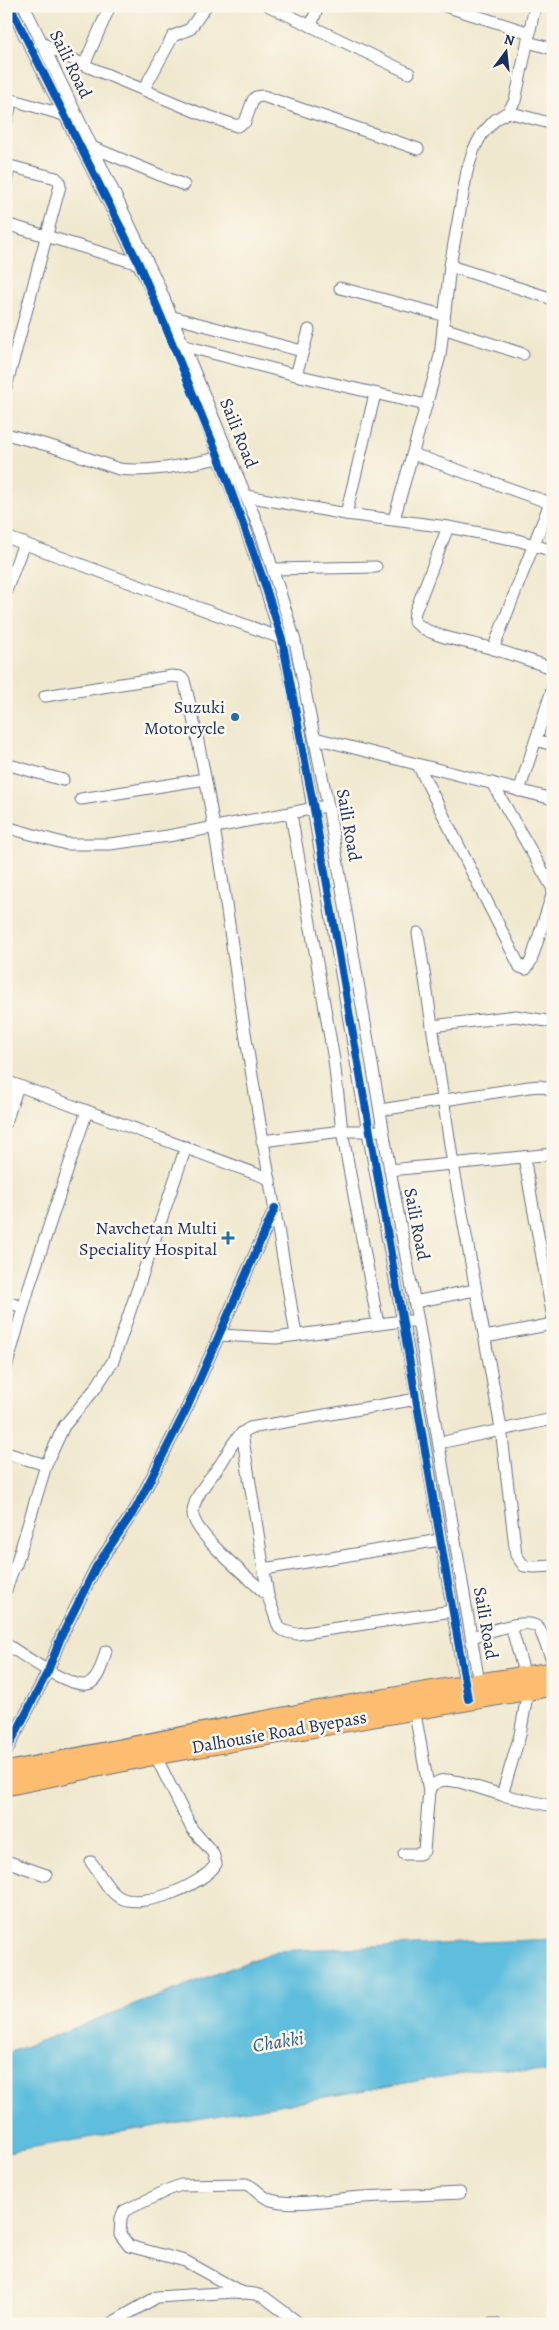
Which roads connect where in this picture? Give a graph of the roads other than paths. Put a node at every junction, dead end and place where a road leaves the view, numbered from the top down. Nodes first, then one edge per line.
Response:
1 (10, 6) edge
2 (24, 6) edge
3 (110, 6) edge
4 (206, 6) edge
5 (269, 6) edge
6 (318, 6) edge
7 (445, 6) edge
8 (535, 6) edge
9 (311, 26) junction
10 (529, 37) junction
11 (41, 42) junction
12 (28, 43) junction
13 (553, 49) edge
14 (84, 65) junction
15 (409, 73) dead end
16 (144, 89) junction
17 (9, 100) edge
18 (508, 112) junction
19 (64, 115) junction
20 (6, 122) edge
21 (553, 124) edge
22 (92, 146) junction
23 (418, 149) dead end
24 (8, 165) edge
25 (6, 183) edge
26 (184, 184) dead end
27 (6, 224) edge
28 (48, 236) junction
29 (139, 264) junction
30 (450, 266) junction
31 (340, 288) dead end
32 (553, 299) edge
33 (443, 315) junction
34 (173, 317) junction
35 (443, 328) junction
36 (309, 330) dead end
37 (185, 346) junction
38 (302, 351) junction
39 (523, 354) dead end
40 (9, 364) edge
41 (296, 375) junction
42 (6, 387) edge
43 (375, 394) junction
44 (426, 405) junction
45 (6, 434) edge
46 (413, 454) junction
47 (220, 458) junction
48 (246, 496) junction
49 (346, 514) junction
50 (394, 519) junction
51 (448, 527) junction
52 (6, 537) edge
53 (24, 543) junction
54 (535, 544) junction
55 (553, 551) edge
56 (376, 567) dead end
57 (273, 569) junction
58 (6, 591) edge
59 (282, 639) junction
60 (295, 641) junction
61 (493, 649) junction
62 (553, 668) edge
63 (553, 687) edge
64 (45, 696) dead end
65 (315, 738) junction
66 (536, 740) junction
67 (553, 745) edge
68 (6, 764) edge
69 (418, 765) junction
70 (205, 779) junction
71 (63, 780) dead end
72 (492, 783) junction
73 (519, 791) junction
74 (81, 799) dead end
75 (553, 799) edge
76 (328, 806) junction
77 (314, 809) junction
78 (291, 814) junction
79 (6, 827) edge
80 (214, 828) junction
81 (553, 890) edge
82 (418, 933) dead end
83 (553, 1022) edge
84 (432, 1026) junction
85 (6, 1082) edge
86 (18, 1086) junction
87 (553, 1090) edge
88 (443, 1099) junction
89 (380, 1110) junction
90 (87, 1111) junction
91 (6, 1122) edge
92 (384, 1129) junction
93 (342, 1131) junction
94 (368, 1132) junction
95 (262, 1141) junction
96 (186, 1146) junction
97 (553, 1154) edge
98 (524, 1157) junction
99 (453, 1164) junction
100 (390, 1170) junction
101 (270, 1180) junction
102 (275, 1208) junction
103 (553, 1256) edge
104 (540, 1258) junction
105 (475, 1290) junction
106 (6, 1302) edge
107 (414, 1302) junction
108 (23, 1307) junction
109 (553, 1318) edge
110 (402, 1321) junction
111 (418, 1321) junction
112 (378, 1324) junction
113 (553, 1324) edge
114 (219, 1335) junction
115 (296, 1336) junction
116 (485, 1337) junction
117 (6, 1368) edge
118 (417, 1399) junction
119 (553, 1419) edge
120 (501, 1428) junction
121 (242, 1432) junction
122 (438, 1443) junction
123 (6, 1453) edge
124 (46, 1465) junction
125 (440, 1540) junction
126 (553, 1566) edge
127 (264, 1569) junction
128 (10, 1570) edge
129 (6, 1590) edge
130 (268, 1596) junction
131 (452, 1611) junction
132 (511, 1626) junction
133 (472, 1637) junction
134 (6, 1644) edge
135 (106, 1650) dead end
136 (553, 1662) edge
137 (48, 1670) junction
138 (553, 1672) edge
139 (526, 1683) junction
140 (553, 1686) edge
141 (473, 1691) junction
142 (414, 1708) junction
143 (6, 1752) edge
144 (155, 1755) junction
145 (6, 1772) edge
146 (6, 1786) edge
147 (428, 1791) junction
148 (502, 1796) junction
149 (553, 1806) edge
150 (404, 1854) dead end
151 (6, 1862) edge
152 (91, 1862) dead end
153 (46, 1875) dead end
154 (460, 2193) dead end
155 (243, 2293) junction
156 (110, 2324) edge
157 (300, 2324) edge
158 (490, 2324) edge
159 (496, 2324) edge

1 - 12 street
2 - 11 street, Saili Road
3 - 14 street
4 - 16 street
5 - 9 street
6 - 9 street
7 - 10 street
8 - 10 street
9 - 15 street
10 - 13 street
10 - 18 street
11 - 12 street
11 - 14 street
11 - 22 street, Saili Road
12 - 19 street
14 - 16 street
16 - 23 street
17 - 19 street
17 - 20 street
18 - 21 street
18 - 30 street
19 - 29 street
22 - 26 street
22 - 34 street, Saili Road
24 - 25 street
24 - 28 street
27 - 28 street
28 - 29 street
28 - 40 street
29 - 47 street
30 - 32 street
30 - 33 street
31 - 33 street
33 - 35 street
34 - 37 street, Saili Road
34 - 38 street
35 - 39 street
35 - 44 street
36 - 38 street
37 - 41 street
37 - 48 street, Saili Road
38 - 41 street
40 - 42 street
41 - 43 street
43 - 44 street
43 - 49 street
44 - 46 street
45 - 47 street
46 - 50 street
46 - 54 street
47 - 59 street
48 - 49 street
48 - 57 street, Saili Road
49 - 50 street
50 - 51 street
51 - 54 street
51 - 61 street
52 - 53 street
53 - 58 street
53 - 59 street
54 - 55 street
54 - 61 street
56 - 57 street
57 - 60 street, Saili Road
59 - 60 street
59 - 77 street
60 - 65 street, Saili Road
61 - 62 street
63 - 66 street
64 - 70 street
65 - 69 street
65 - 76 street, Saili Road
66 - 67 street
66 - 73 street
68 - 71 street
69 - 72 street
69 - 81 street
70 - 74 street
70 - 80 street
72 - 73 street
72 - 81 street
73 - 75 street
76 - 77 street
76 - 89 street, Saili Road
77 - 78 street
77 - 94 street
78 - 80 street
78 - 93 street
79 - 80 street
80 - 95 street
82 - 84 street
83 - 84 street
84 - 88 street
85 - 86 street
86 - 90 street
86 - 91 street
87 - 88 street
88 - 89 street
88 - 99 street
89 - 92 street, Saili Road
90 - 96 street
90 - 108 street
92 - 94 street
92 - 100 street, Saili Road
93 - 94 street
93 - 95 street
93 - 112 street
94 - 110 street
95 - 101 street
96 - 101 street
96 - 124 street
97 - 98 street
98 - 99 street
98 - 104 street
99 - 100 street
99 - 105 street
100 - 107 street, Saili Road
101 - 102 street
102 - 114 street
102 - 115 street
103 - 104 street
104 - 109 street
105 - 107 street
105 - 116 street
106 - 108 street
107 - 111 street, Saili Road
108 - 117 street
110 - 111 street
110 - 112 street
110 - 118 street
111 - 122 street, Saili Road
112 - 115 street
113 - 116 street
114 - 115 street
114 - 137 street
116 - 120 street
118 - 121 street
118 - 125 street
119 - 120 street
120 - 122 street
120 - 126 street
121 - 127 street
121 - 130 street
122 - 133 street, Saili Road
123 - 124 street
124 - 128 street
125 - 127 street
125 - 131 street
127 - 130 street
128 - 129 street
130 - 131 street
131 - 141 street
132 - 133 street
132 - 136 street
132 - 139 street
133 - 141 street, Saili Road
134 - 137 street
135 - 137 street
137 - 143 street
138 - 139 highway
139 - 140 highway, Dalhousie Road Byepass
139 - 141 highway, Dalhousie Road Byepass
139 - 148 street
141 - 142 highway, Dalhousie Road Byepass
141 - 145 highway
142 - 144 highway, Dalhousie Road Byepass
142 - 147 street
144 - 146 highway, Dalhousie Road Byepass
144 - 152 street
147 - 148 street
147 - 150 street
148 - 149 street
151 - 153 street
154 - 155 street
155 - 156 street
155 - 157 street
158 - 159 street

